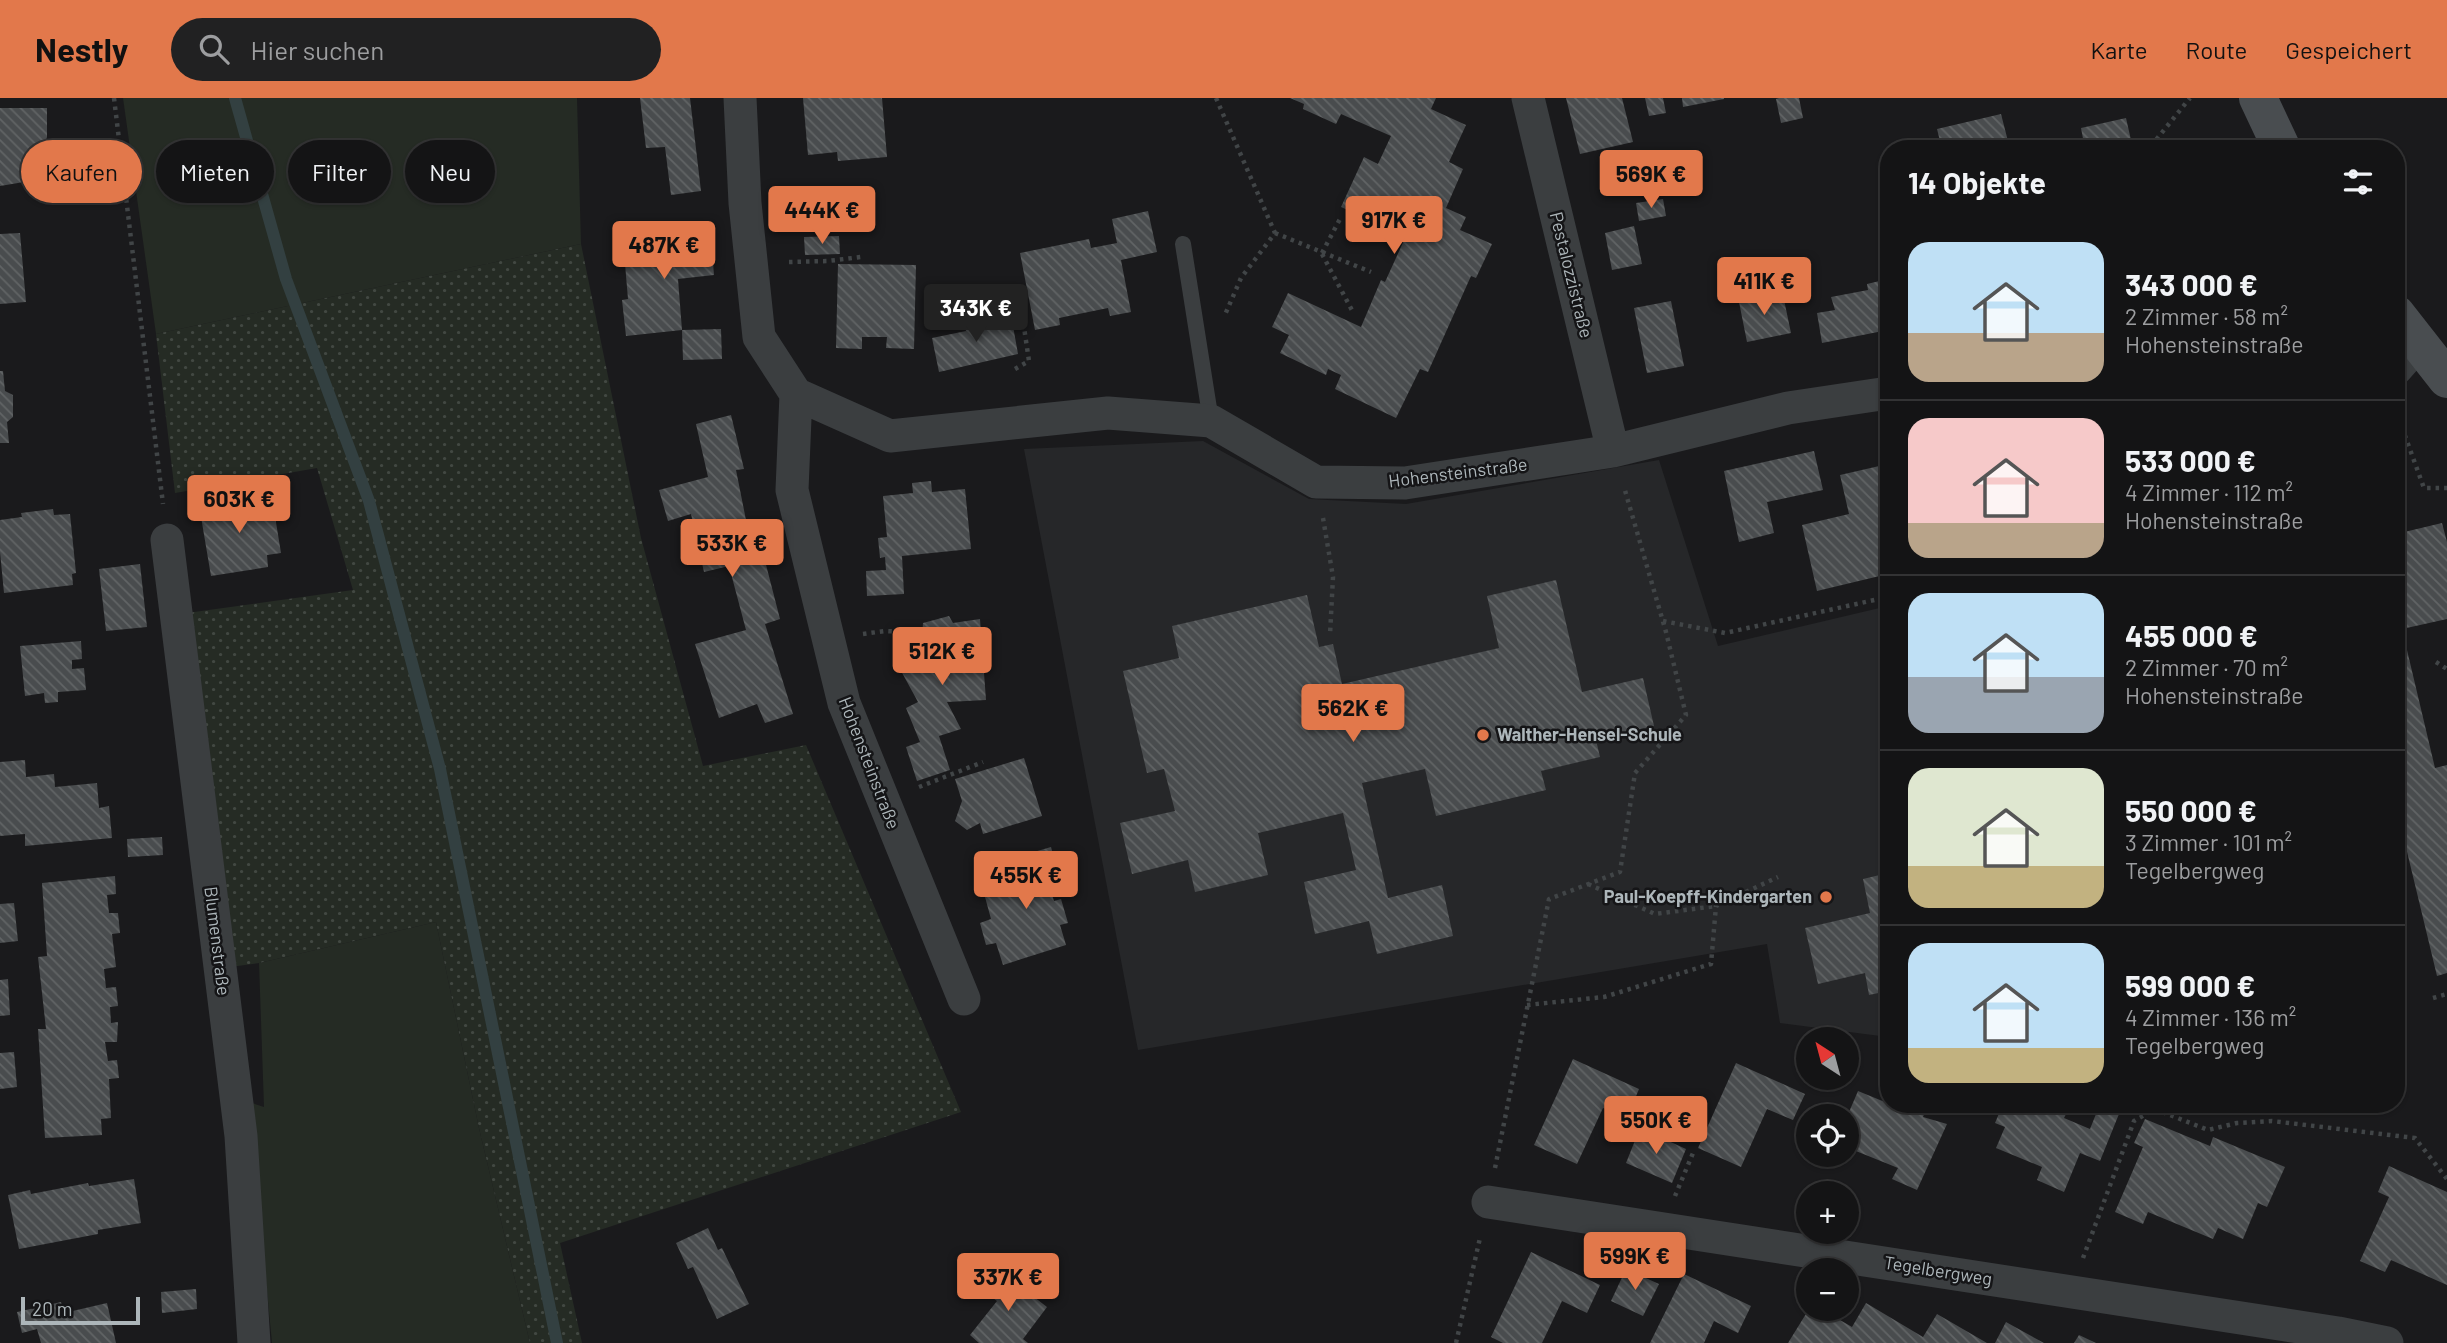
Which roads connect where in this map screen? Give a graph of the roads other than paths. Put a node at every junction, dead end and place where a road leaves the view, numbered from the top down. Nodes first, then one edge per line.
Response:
1 (740, 98) edge
2 (1528, 98) edge
3 (2258, 98) edge
4 (2278, 140) edge
5 (1182, 244) dead end
6 (2407, 356) edge
7 (2447, 379) edge
8 (796, 394) junction
9 (1880, 394) edge
10 (1211, 421) junction
11 (1614, 452) junction
12 (167, 540) road end
13 (964, 999) dead end
14 (1488, 1202) road end
15 (254, 1343) edge
16 (2387, 1343) edge

1 - 8 street
2 - 11 street, Pestalozzistraße
3 - 4 main road
5 - 10 lane
6 - 7 main road
8 - 10 street, Hohensteinstraße
8 - 13 street, Hohensteinstraße
9 - 11 street, Hohensteinstraße
10 - 11 street, Hohensteinstraße
12 - 15 street, Blumenstraße
14 - 16 street, Tegelbergweg

